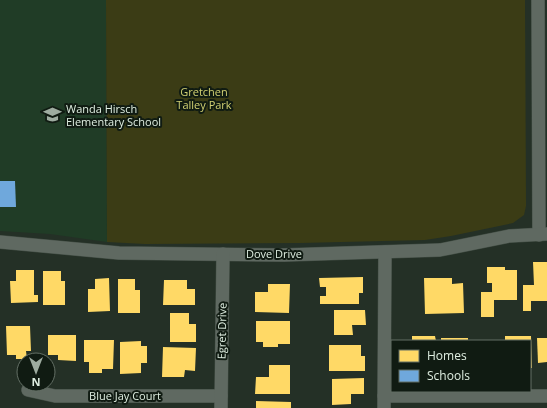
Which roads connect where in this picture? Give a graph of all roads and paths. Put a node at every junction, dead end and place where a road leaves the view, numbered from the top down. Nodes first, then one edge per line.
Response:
1 (538, 0) edge
2 (543, 235) edge
3 (0, 242) edge
4 (385, 252) junction
5 (223, 254) junction
6 (37, 392) edge
7 (547, 396) edge
8 (221, 402) edge
9 (384, 402) edge

1 - 2 street
2 - 4 street, Dove Drive
3 - 5 street, Dove Drive
4 - 5 street, Dove Drive
4 - 9 street
5 - 8 street, Egret Drive
6 - 8 street, Blue Jay Court
7 - 9 street

